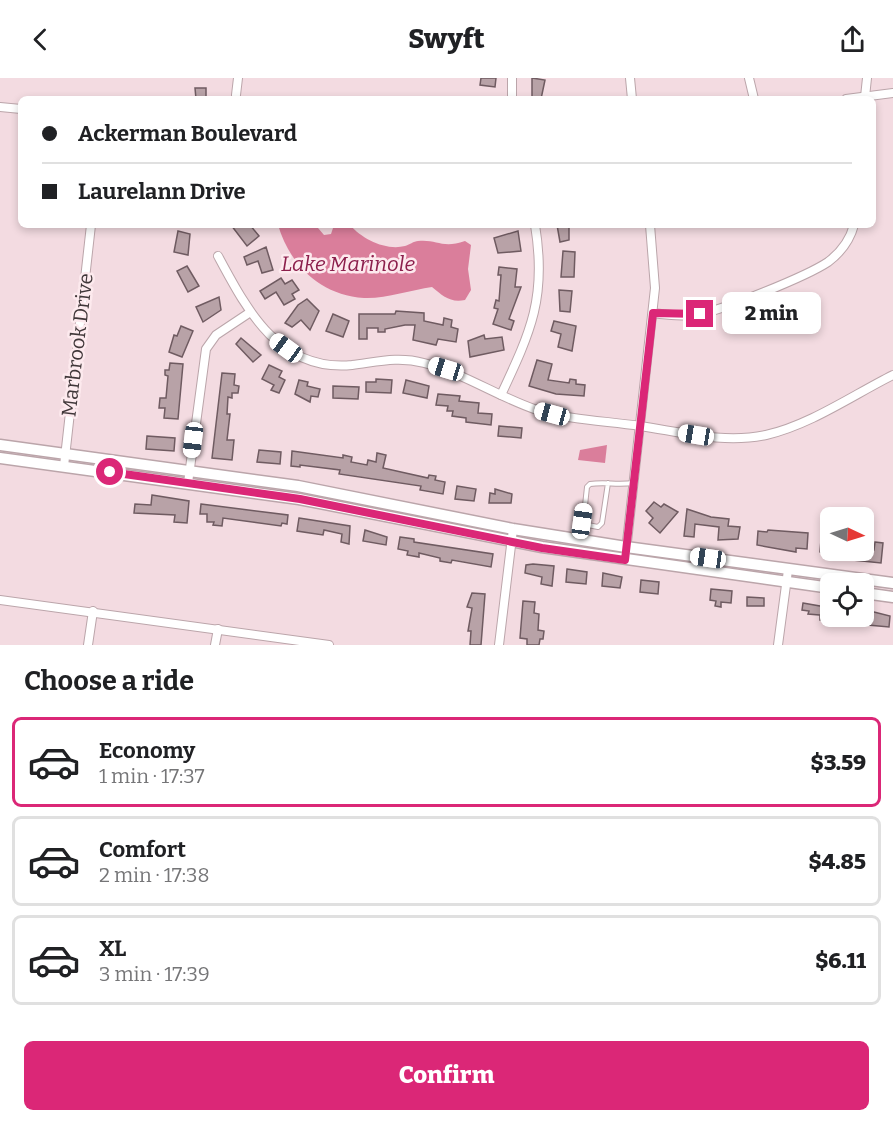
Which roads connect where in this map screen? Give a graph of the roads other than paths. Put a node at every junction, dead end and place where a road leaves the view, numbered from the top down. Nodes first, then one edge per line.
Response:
1 (238, 78) edge
2 (512, 78) edge
3 (630, 78) edge
4 (749, 78) edge
5 (867, 78) edge
6 (893, 93) edge
7 (236, 95) dead end
8 (512, 96) edge
9 (632, 96) edge
10 (753, 96) edge
11 (865, 96) edge
12 (872, 96) edge
13 (0, 107) edge
14 (18, 109) edge
15 (91, 228) edge
16 (535, 228) edge
17 (650, 228) edge
18 (853, 228) edge
19 (218, 256) dead end
20 (249, 313) junction
21 (653, 313) junction
22 (893, 375) edge
23 (501, 395) junction
24 (641, 426) junction
25 (0, 445) edge
26 (65, 453) junction
27 (0, 458) edge
28 (64, 466) junction
29 (190, 471) junction
30 (188, 483) junction
31 (608, 483) junction
32 (634, 483) junction
33 (513, 529) junction
34 (511, 541) junction
35 (626, 547) junction
36 (625, 560) junction
37 (789, 570) junction
38 (787, 582) junction
39 (893, 583) edge
40 (820, 586) edge
41 (874, 594) edge
42 (893, 597) edge
43 (0, 600) edge
44 (93, 611) junction
45 (218, 629) junction
46 (88, 645) edge
47 (215, 645) edge
48 (329, 645) edge
49 (499, 645) edge
50 (778, 645) edge

1 - 7 street
2 - 8 street
3 - 9 street
4 - 10 street
5 - 11 street
6 - 12 street
13 - 14 street
15 - 26 street, Marbrook Drive
16 - 23 street
17 - 21 street
18 - 21 street
19 - 20 street
20 - 23 street
20 - 29 street
21 - 24 street
22 - 24 street
23 - 24 street
24 - 32 street
25 - 26 street
26 - 28 street, Marbrook Drive
26 - 29 street
27 - 28 street
28 - 30 street
29 - 30 street
29 - 33 street
30 - 34 street
31 - 31 lane
31 - 32 lane
32 - 35 street
33 - 34 street
33 - 35 street
34 - 36 street
34 - 49 street
35 - 36 street
35 - 37 street
36 - 38 street
37 - 38 street
37 - 39 street
38 - 40 street
38 - 50 street
41 - 42 street
43 - 44 street
44 - 45 street
44 - 46 street
45 - 47 street
45 - 48 street

